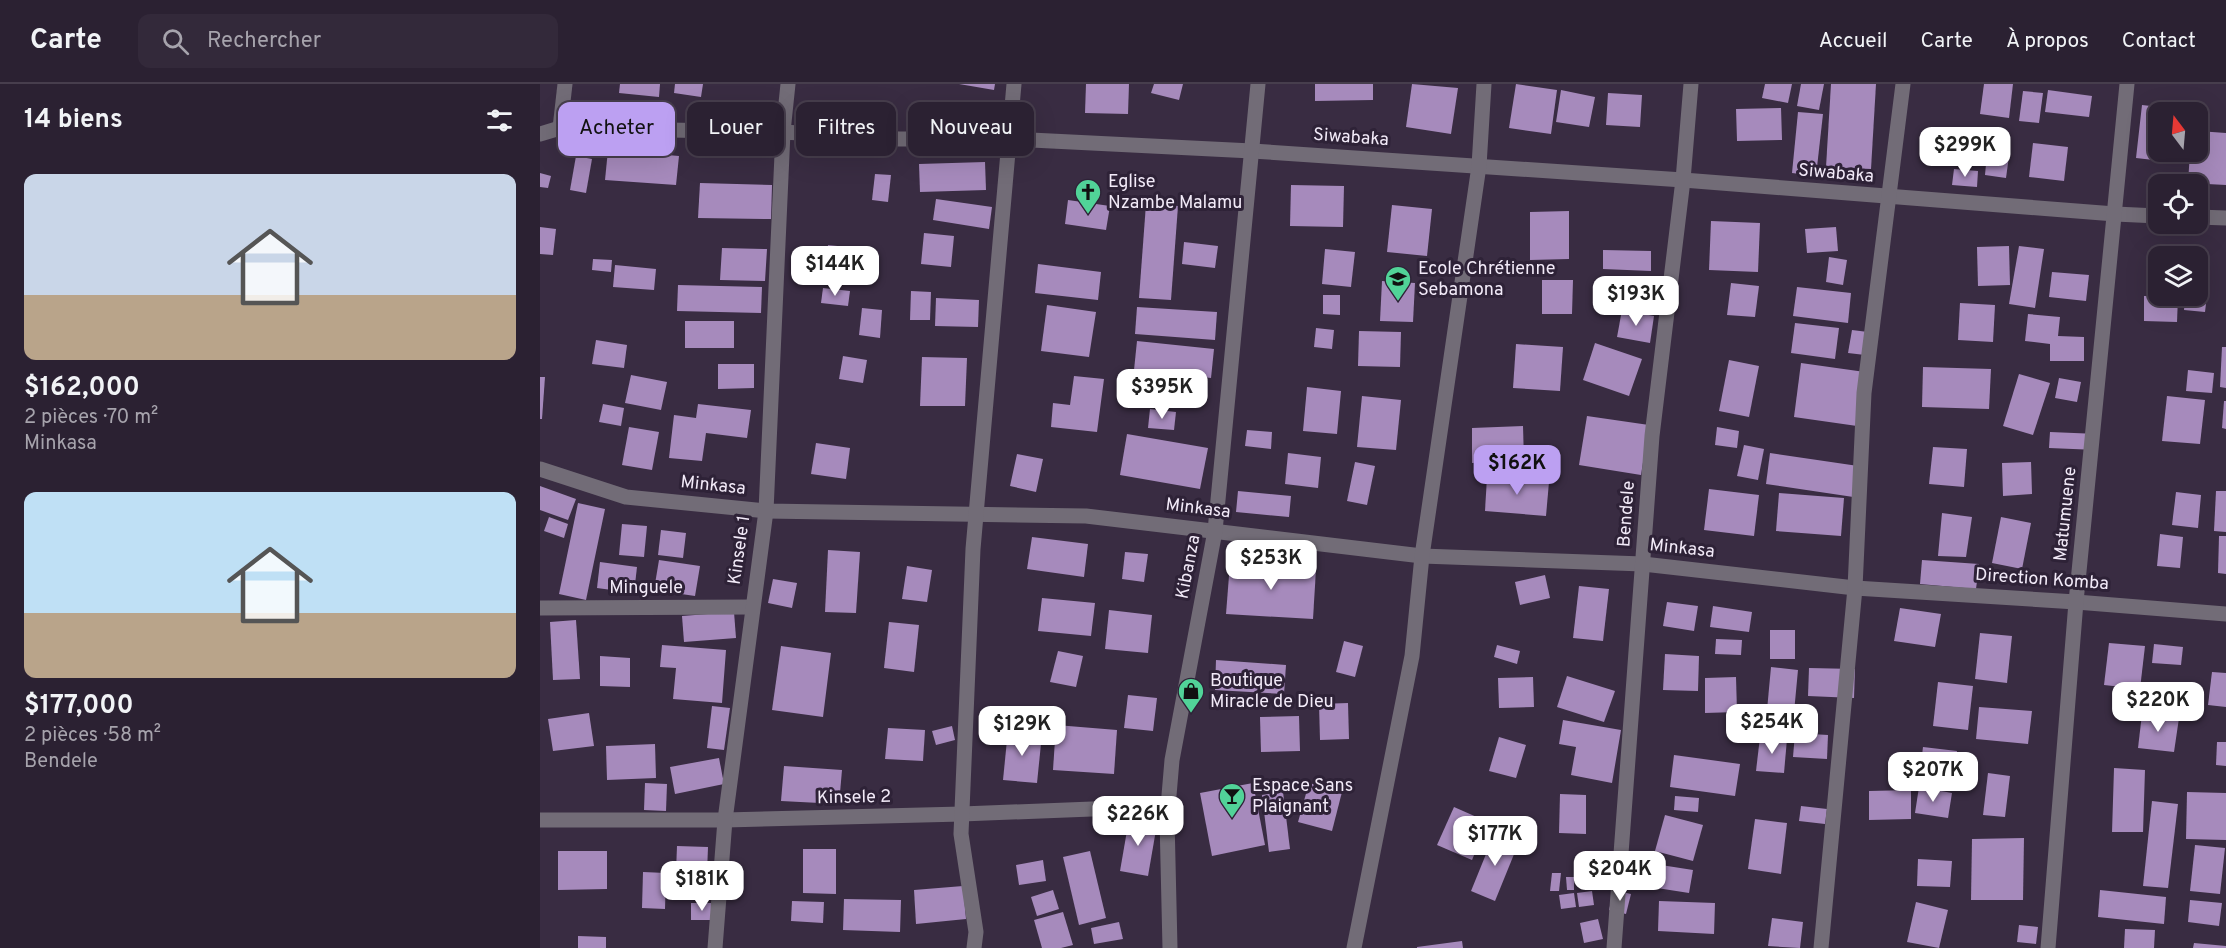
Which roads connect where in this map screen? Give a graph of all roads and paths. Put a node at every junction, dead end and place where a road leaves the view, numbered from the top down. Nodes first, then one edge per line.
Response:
1 (565, 84) edge
2 (788, 84) edge
3 (1014, 84) edge
4 (1258, 84) edge
5 (1484, 84) edge
6 (1691, 84) edge
7 (1903, 84) edge
8 (2127, 84) edge
9 (563, 102) edge
10 (1012, 102) edge
11 (784, 122) edge
12 (558, 130) edge
13 (784, 132) edge
14 (540, 134) edge
15 (908, 139) edge
16 (1034, 141) edge
17 (1252, 151) junction
18 (782, 156) edge
19 (1008, 156) edge
20 (1479, 166) junction
21 (1683, 180) junction
22 (1890, 198) junction
23 (2115, 214) junction
24 (2148, 216) edge
25 (2208, 217) edge
26 (2226, 218) edge
27 (540, 469) edge
28 (766, 512) junction
29 (976, 514) junction
30 (1215, 531) junction
31 (1422, 556) junction
32 (1643, 564) junction
33 (1855, 588) junction
34 (2076, 602) junction
35 (752, 607) junction
36 (540, 608) edge
37 (2226, 614) edge
38 (1168, 806) junction
39 (962, 814) junction
40 (540, 820) edge
41 (724, 820) junction
42 (715, 948) edge
43 (974, 948) edge
44 (1170, 948) edge
45 (1354, 948) edge
46 (1614, 948) edge
47 (1821, 948) edge
48 (2048, 948) edge

1 - 9 street
2 - 11 street, Kinsele 1
3 - 10 street
4 - 17 street, Kibanza
5 - 20 street
6 - 21 street, Bendele
7 - 22 street
8 - 23 street, Matumuene
12 - 14 street, Siwabaka
13 - 15 street, Siwabaka
16 - 17 street, Siwabaka
17 - 20 street, Siwabaka
17 - 30 street, Kibanza
18 - 28 street, Kinsele 1
19 - 29 street
20 - 21 street, Siwabaka
20 - 31 street
21 - 22 street, Siwabaka
21 - 32 street, Bendele
22 - 23 street, Siwabaka
22 - 33 street
23 - 24 street, Siwabaka
23 - 34 street, Matumuene
25 - 26 street
27 - 28 street, Minkasa
28 - 29 street, Minkasa
28 - 35 street, Kinsele 1
29 - 30 street, Minkasa
29 - 39 street
30 - 31 street, Minkasa
30 - 38 street, Kibanza
31 - 32 street, Minkasa
31 - 45 street
32 - 33 street, Minkasa
32 - 46 street, Bendele
33 - 34 street, Direction Komba
33 - 47 street
34 - 37 street, Direction Komba
34 - 48 street, Matumuene
35 - 36 street, Minguele
35 - 41 street, Kinsele 1
38 - 39 street, Kinsele 2
38 - 44 street, Kibanza
39 - 41 street, Kinsele 2
39 - 43 street
40 - 41 street, Kinsele 2
41 - 42 street, Kinsele 1

